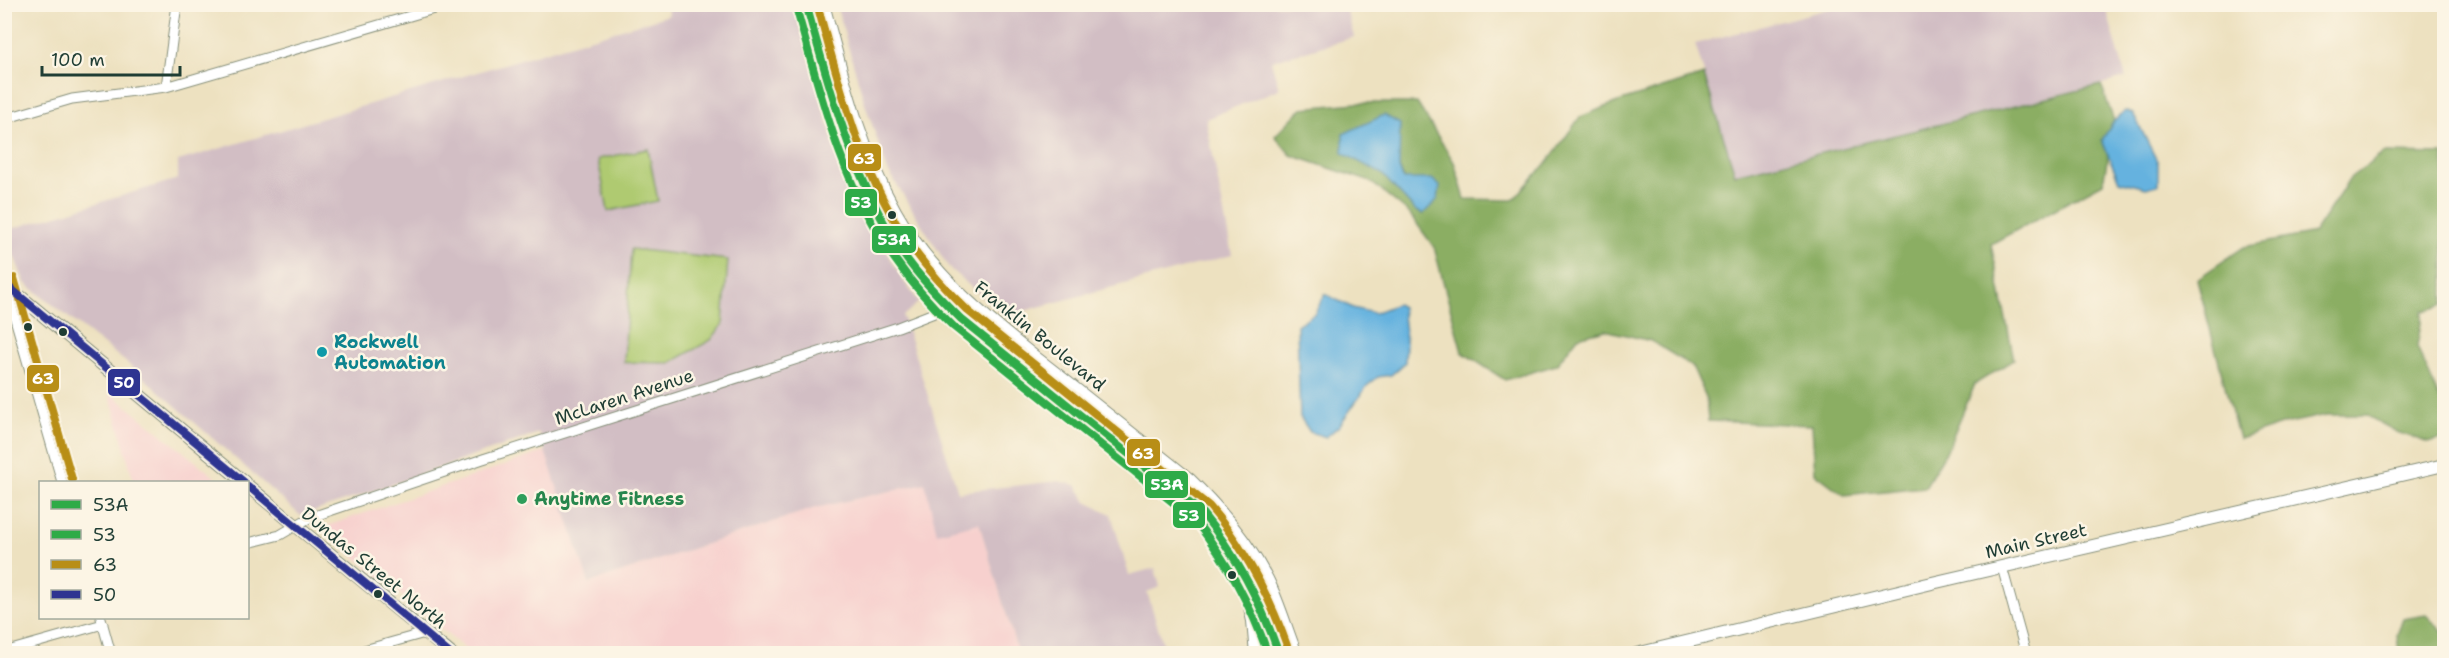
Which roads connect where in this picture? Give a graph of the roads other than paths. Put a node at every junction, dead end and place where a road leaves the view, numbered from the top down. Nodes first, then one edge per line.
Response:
1 (177, 4) edge
2 (451, 4) edge
3 (806, 4) edge
4 (823, 4) edge
5 (166, 87) junction
6 (4, 119) edge
7 (5, 283) edge
8 (958, 293) junction
9 (946, 305) junction
10 (2445, 465) edge
11 (61, 481) edge
12 (242, 481) edge
13 (249, 487) edge
14 (295, 526) junction
15 (249, 543) edge
16 (1239, 564) junction
17 (2002, 567) junction
18 (102, 621) edge
19 (425, 633) junction
20 (393, 649) edge
21 (4, 652) edge
22 (111, 654) edge
23 (350, 654) edge
24 (451, 654) edge
25 (1256, 654) edge
26 (1279, 654) edge
27 (1296, 654) edge
28 (1636, 654) edge
29 (2026, 654) edge

1 - 5 street
2 - 5 street
3 - 9 main road, Franklin Boulevard
4 - 8 main road, Franklin Boulevard
5 - 6 street
7 - 11 street
7 - 12 main road
8 - 9 street, McLaren Avenue
8 - 27 main road, Franklin Boulevard
9 - 14 street, McLaren Avenue
9 - 16 main road, Franklin Boulevard
10 - 17 main road, Main Street
13 - 14 main road, Dundas Street North
14 - 15 street, McLaren Avenue
14 - 19 main road, Dundas Street North
16 - 25 main road
16 - 26 main road, Franklin Boulevard
17 - 28 main road, Main Street
17 - 29 street
18 - 21 street
18 - 22 street
19 - 20 street
19 - 24 main road, Dundas Street North
20 - 23 street

